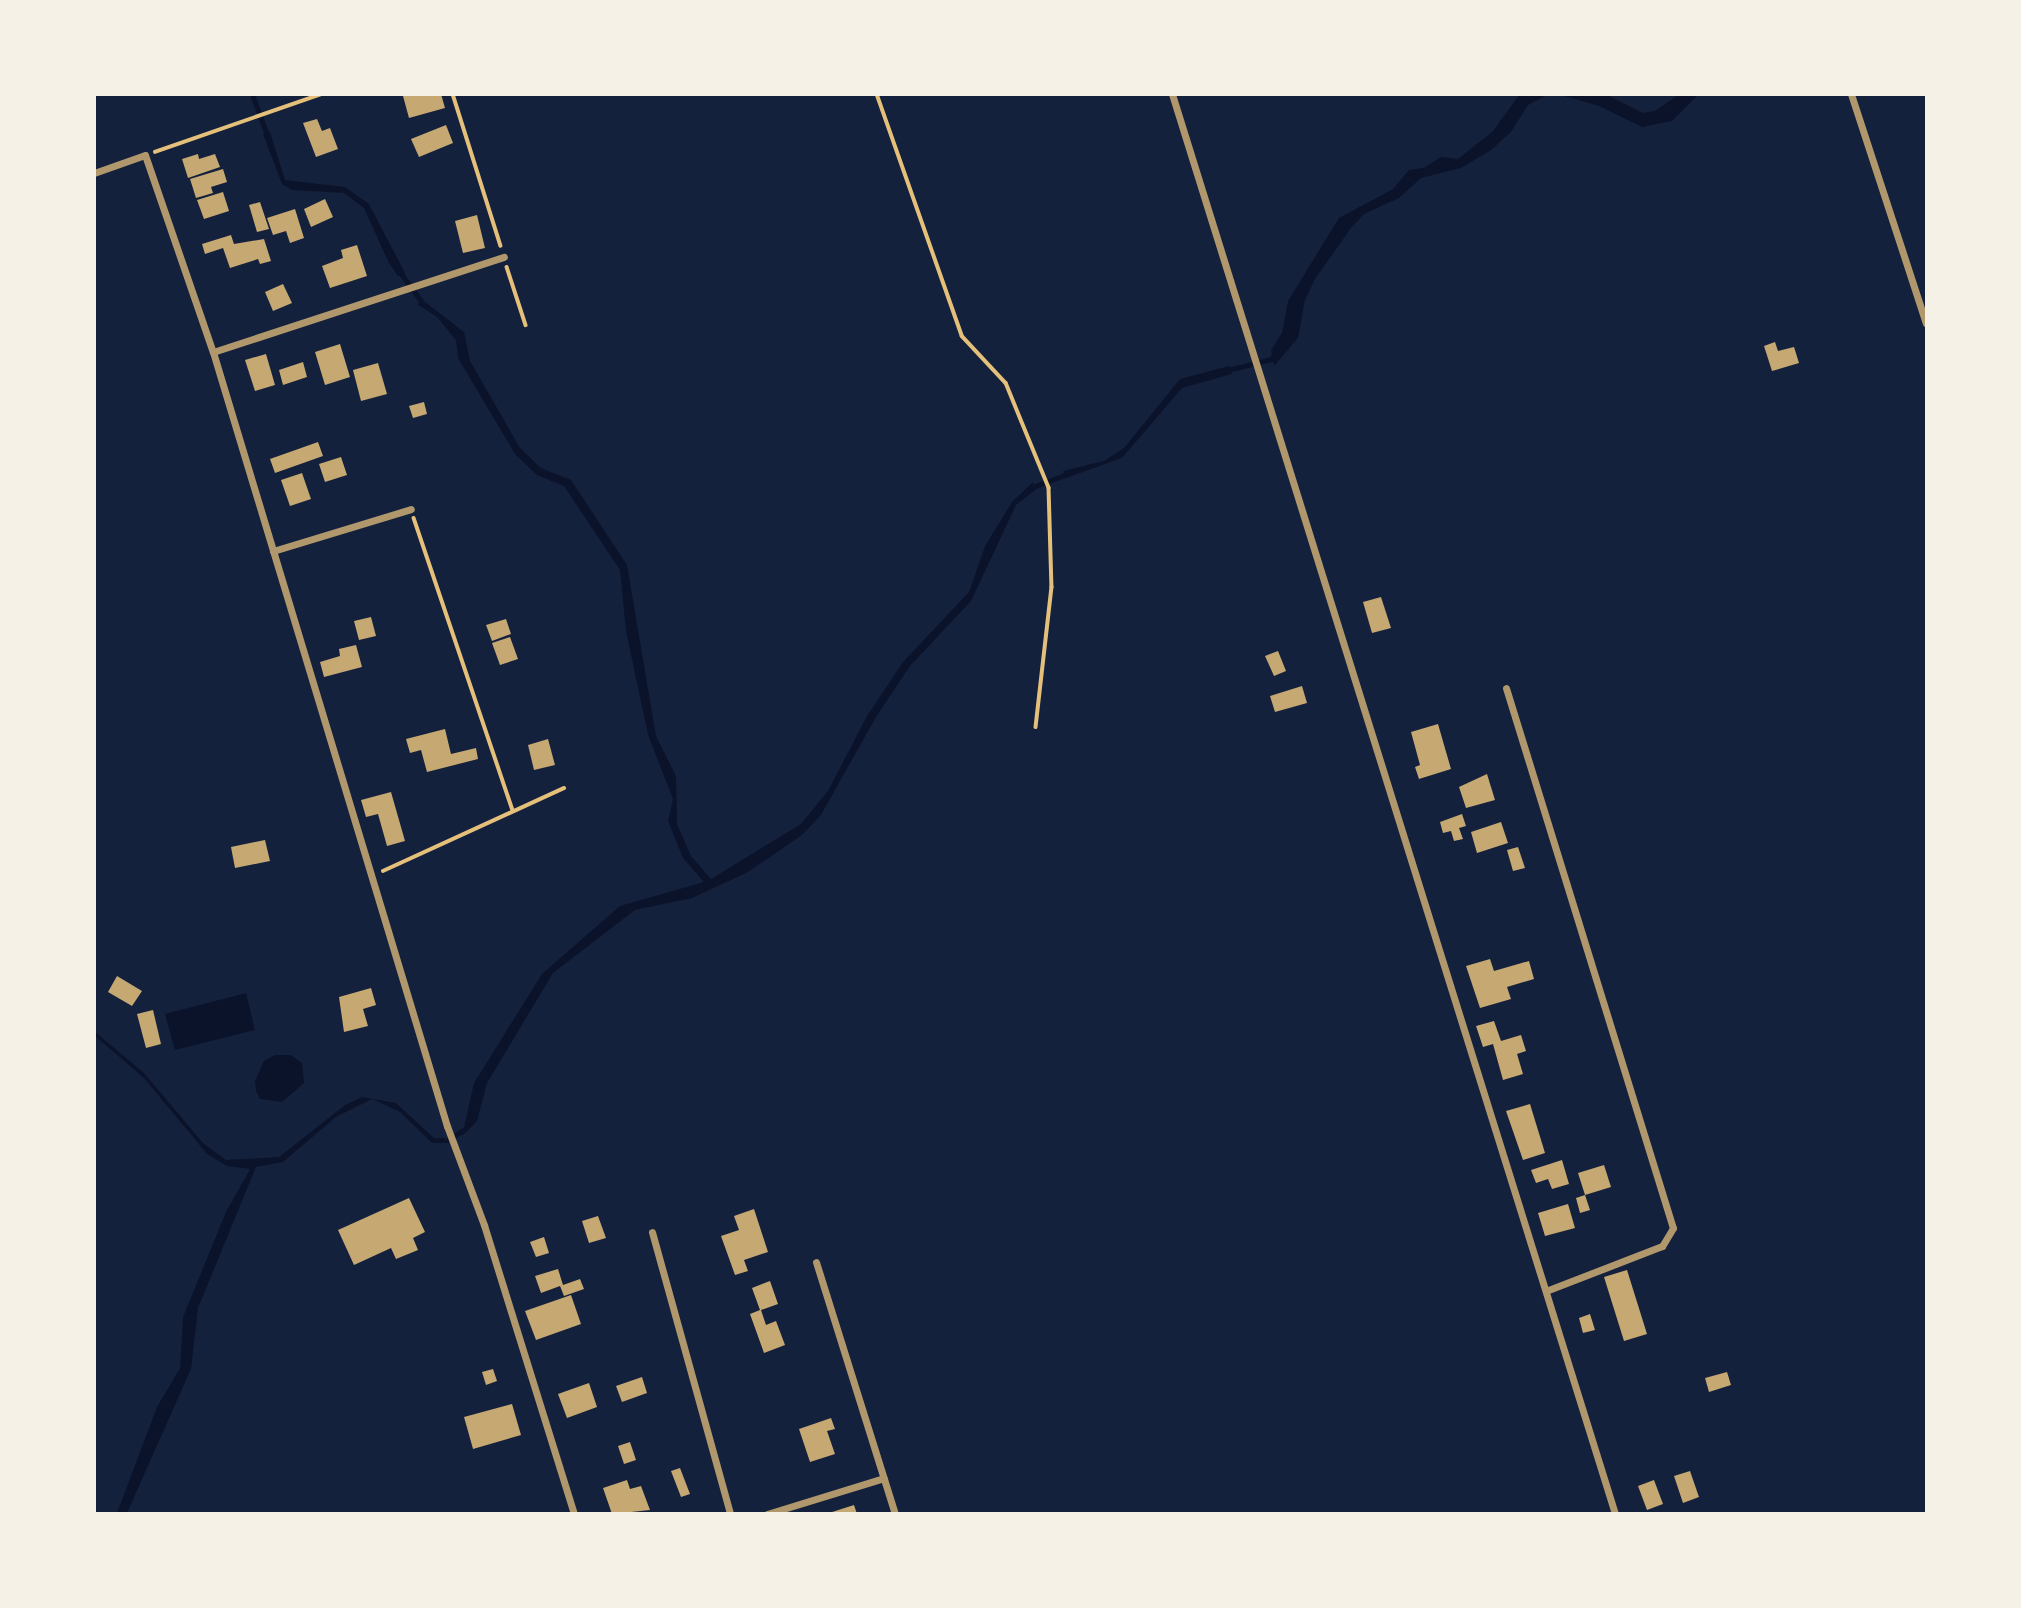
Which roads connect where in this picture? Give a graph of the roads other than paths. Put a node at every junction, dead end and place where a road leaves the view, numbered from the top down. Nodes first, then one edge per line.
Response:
1 (1172, 94) edge
2 (1851, 94) edge
3 (94, 173) edge
4 (504, 257) road end
5 (1927, 323) edge
6 (213, 352) junction
7 (411, 509) road end
8 (273, 551) junction
9 (1506, 688) dead end
10 (652, 1232) dead end
11 (816, 1262) dead end
12 (1546, 1291) junction
13 (884, 1478) junction
14 (574, 1514) edge
15 (730, 1514) edge
16 (767, 1514) edge
17 (895, 1514) edge
18 (1615, 1514) edge

1 - 12 street
2 - 5 street
3 - 6 street
4 - 6 street
6 - 8 street
7 - 8 street
8 - 14 street
9 - 12 street
10 - 15 street
11 - 13 street
12 - 18 street
13 - 16 street
13 - 17 street

